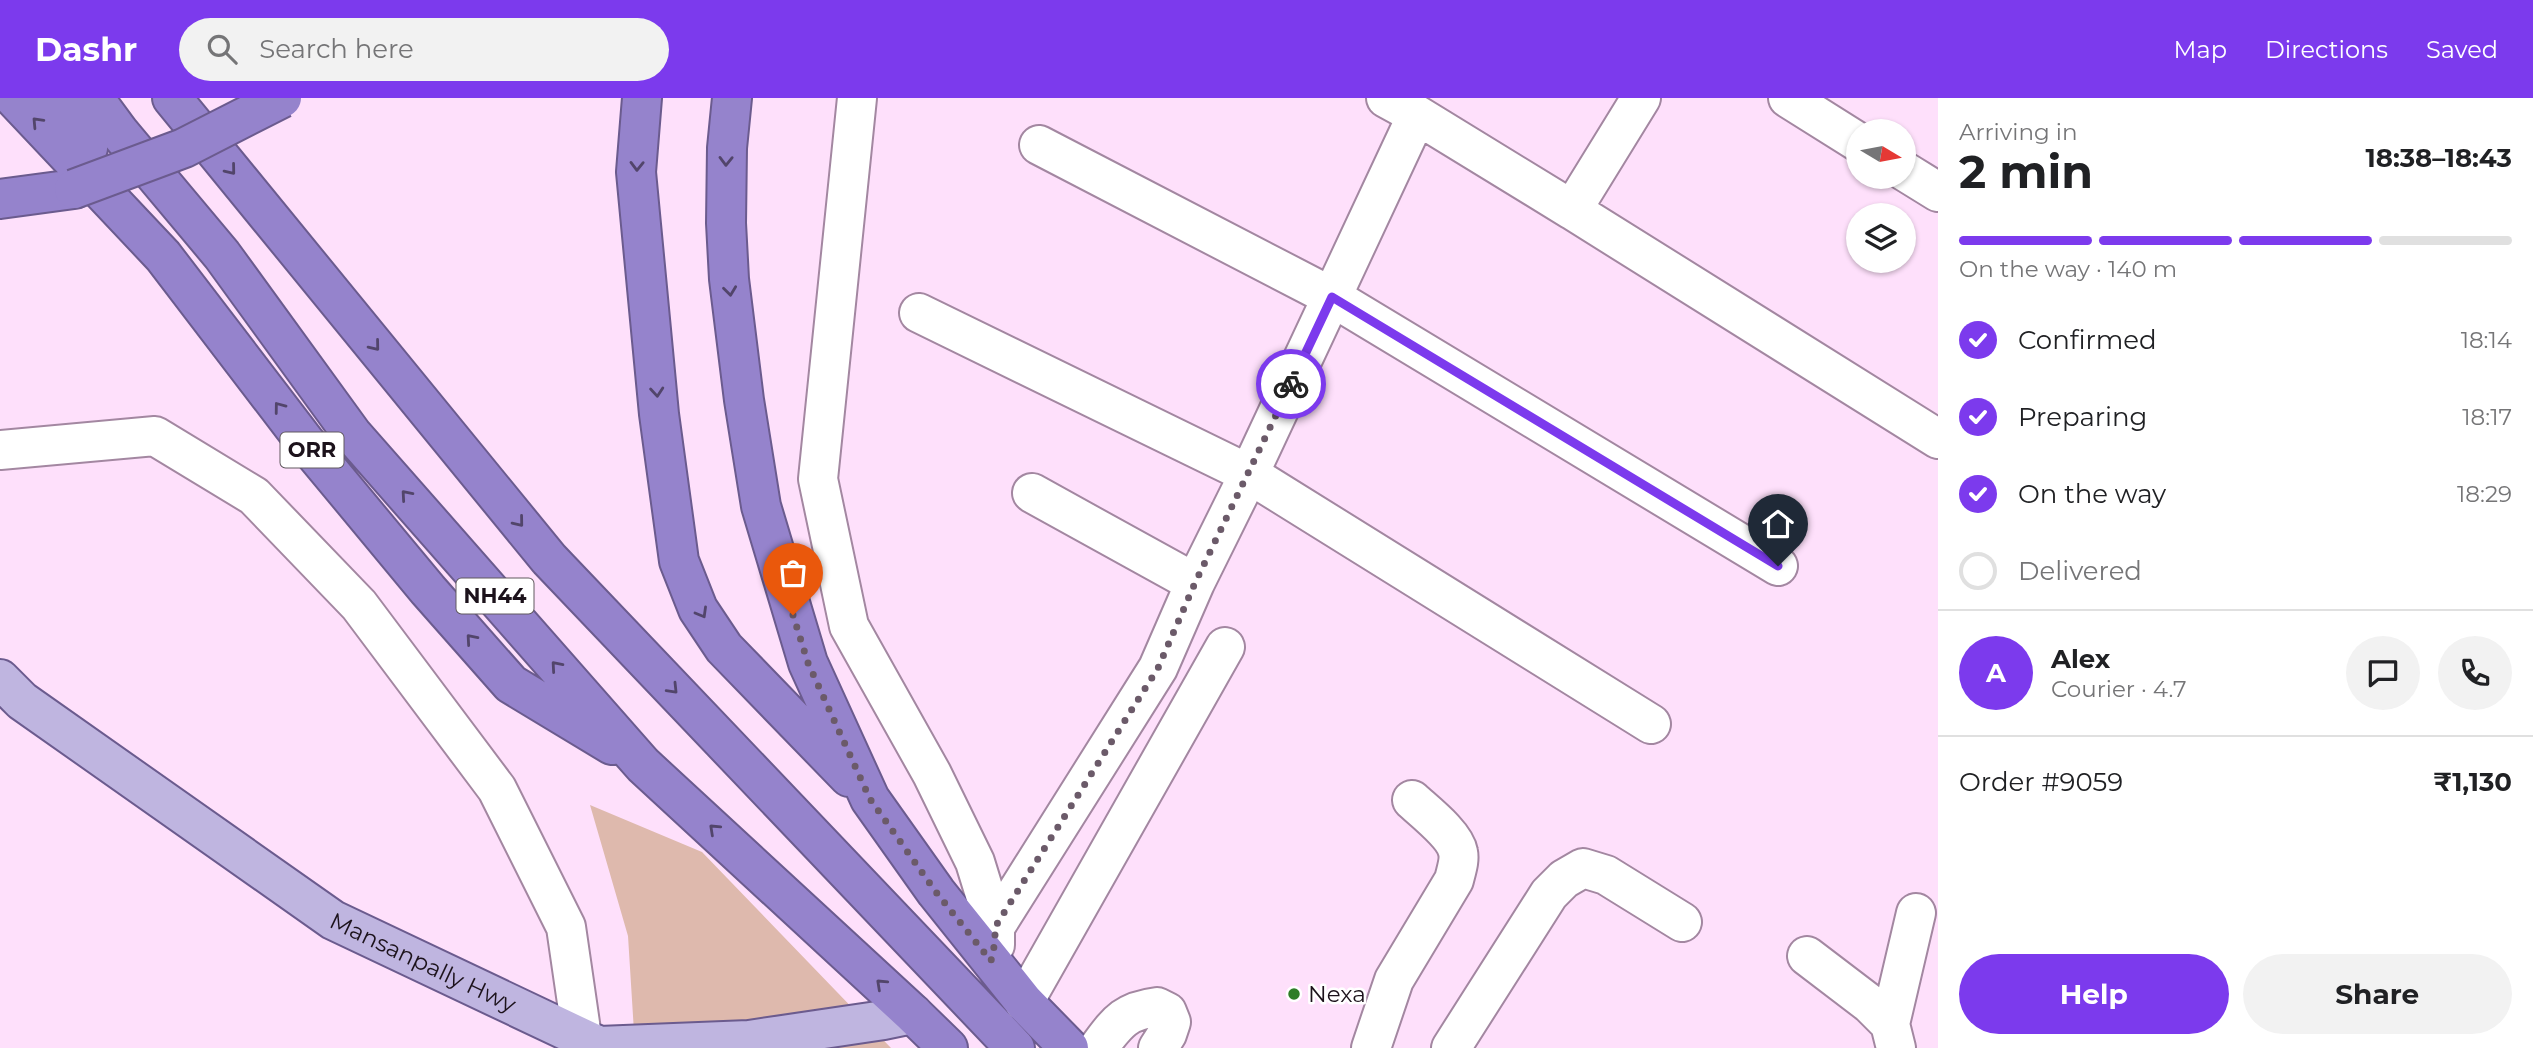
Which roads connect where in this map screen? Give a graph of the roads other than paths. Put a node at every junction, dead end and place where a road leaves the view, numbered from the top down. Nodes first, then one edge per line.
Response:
1 (14, 98) edge
2 (53, 98) edge
3 (94, 98) edge
4 (166, 98) edge
5 (172, 98) edge
6 (282, 98) edge
7 (642, 98) edge
8 (732, 98) edge
9 (857, 98) edge
10 (1641, 98) edge
11 (1788, 98) edge
12 (1401, 106) edge
13 (119, 132) junction
14 (1846, 134) edge
15 (1039, 145) dead end
16 (1916, 178) edge
17 (1938, 192) edge
18 (0, 199) edge
19 (1572, 210) junction
20 (163, 256) junction
21 (1332, 297) junction
22 (919, 313) dead end
23 (1938, 439) edge
24 (0, 450) edge
25 (1249, 474) junction
26 (1031, 493) dead end
27 (1778, 566) dead end
28 (1195, 583) junction
29 (1225, 647) dead end
30 (0, 679) edge
31 (1651, 724) dead end
32 (643, 765) junction
33 (870, 799) junction
34 (1412, 800) dead end
35 (1916, 914) dead end
36 (1682, 922) dead end
37 (993, 944) junction
38 (1807, 956) dead end
39 (1024, 1002) junction
40 (913, 1014) junction
41 (1893, 1036) edge
42 (581, 1043) edge
43 (948, 1048) edge
44 (1015, 1048) edge
45 (1069, 1048) edge
46 (1098, 1048) edge
47 (1158, 1048) edge
48 (1371, 1048) edge
49 (1451, 1048) edge

20 -> 1 highway, ORR
2 - 20 highway, ORR
3 - 13 highway, NH44
4 - 13 highway
5 -> 44 highway, NH44
6 - 18 highway, bridge
7 -> 33 highway
8 -> 33 highway
9 - 37 street
10 - 19 street
11 - 14 street
12 - 19 street
12 - 21 street
32 -> 13 highway, NH44
15 - 21 street
16 - 17 street
19 - 23 street
32 -> 20 highway, ORR
21 - 25 street
21 - 27 street
22 - 25 street
24 - 42 street
25 - 28 street
25 - 31 street
26 - 28 street
28 - 37 street
29 - 39 street
30 - 42 main road, Mansanpally Hwy
40 -> 32 highway, NH44
33 - 37 highway
34 - 48 street
35 - 41 street
36 - 49 street
37 - 39 highway
38 - 41 street
39 - 45 highway
40 - 42 main road, Mansanpally Hwy
40 - 43 highway, NH44
46 - 47 street

